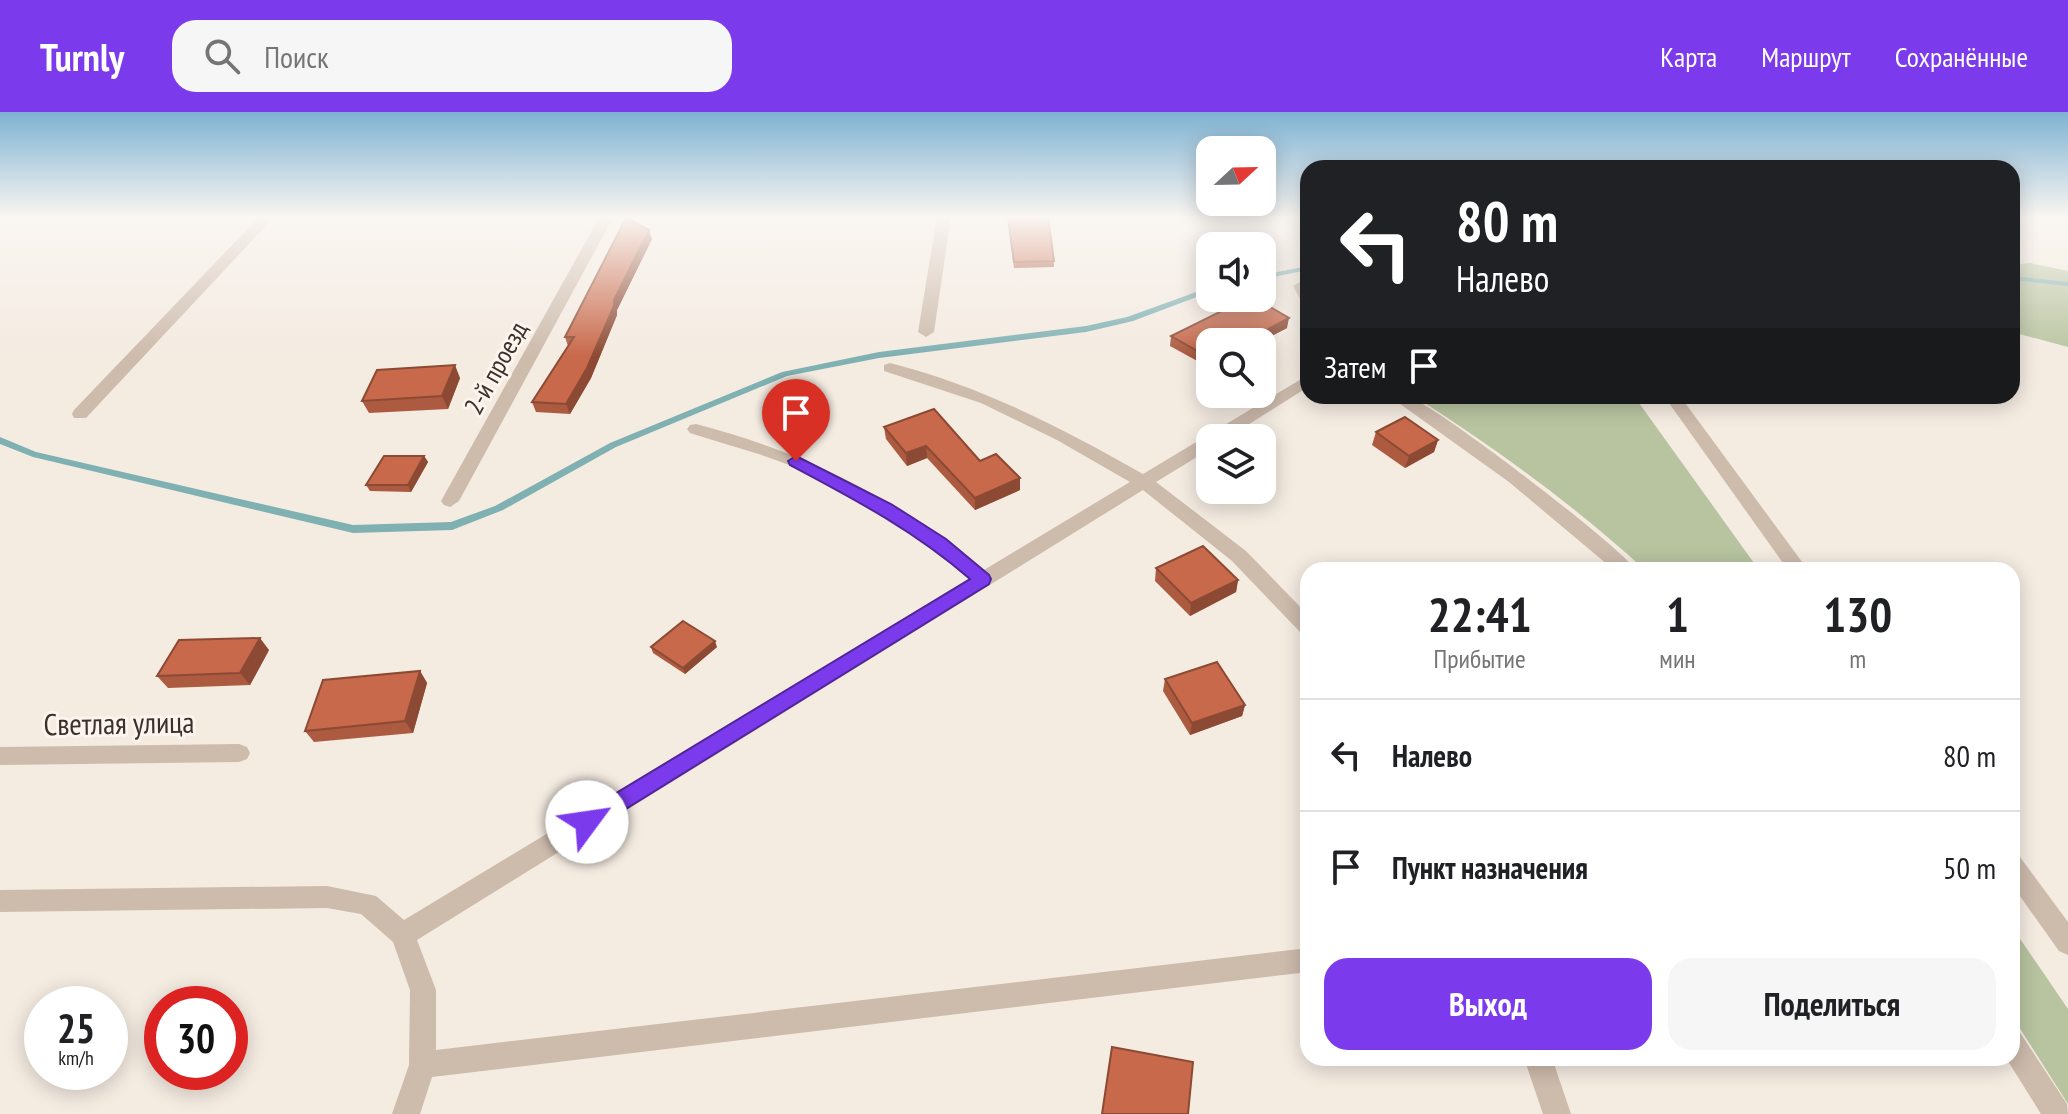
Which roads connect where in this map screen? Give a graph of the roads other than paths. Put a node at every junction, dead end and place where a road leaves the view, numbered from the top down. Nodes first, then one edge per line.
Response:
1 (224, 263) edge
2 (581, 263) edge
3 (937, 263) edge
4 (926, 332) dead end
5 (890, 368) dead end
6 (1300, 385) edge
7 (1409, 404) edge
8 (1678, 404) edge
9 (80, 414) dead end
10 (1236, 424) edge
11 (696, 429) dead end
12 (1196, 449) edge
13 (1144, 482) junction
14 (450, 501) dead end
15 (1618, 562) edge
16 (1792, 562) edge
17 (982, 579) junction
18 (1300, 620) edge
19 (239, 753) dead end
20 (0, 756) edge
21 (2020, 879) edge
22 (0, 901) edge
23 (403, 935) junction
24 (2068, 943) edge
25 (1300, 961) edge
26 (2020, 1056) edge
27 (423, 1065) junction
28 (1541, 1066) edge
29 (406, 1114) edge
30 (1557, 1114) edge
31 (2057, 1114) edge

1 - 9 street
2 - 14 street, 2-й проезд
3 - 4 street
5 - 13 street
6 - 10 street
7 - 15 street
8 - 16 street
11 - 17 street
12 - 13 street
13 - 17 street
13 - 18 street
17 - 23 street
19 - 20 street, Светлая улица
21 - 24 street
22 - 23 street
23 - 27 street
25 - 27 street
26 - 31 street
27 - 29 street
28 - 30 street

